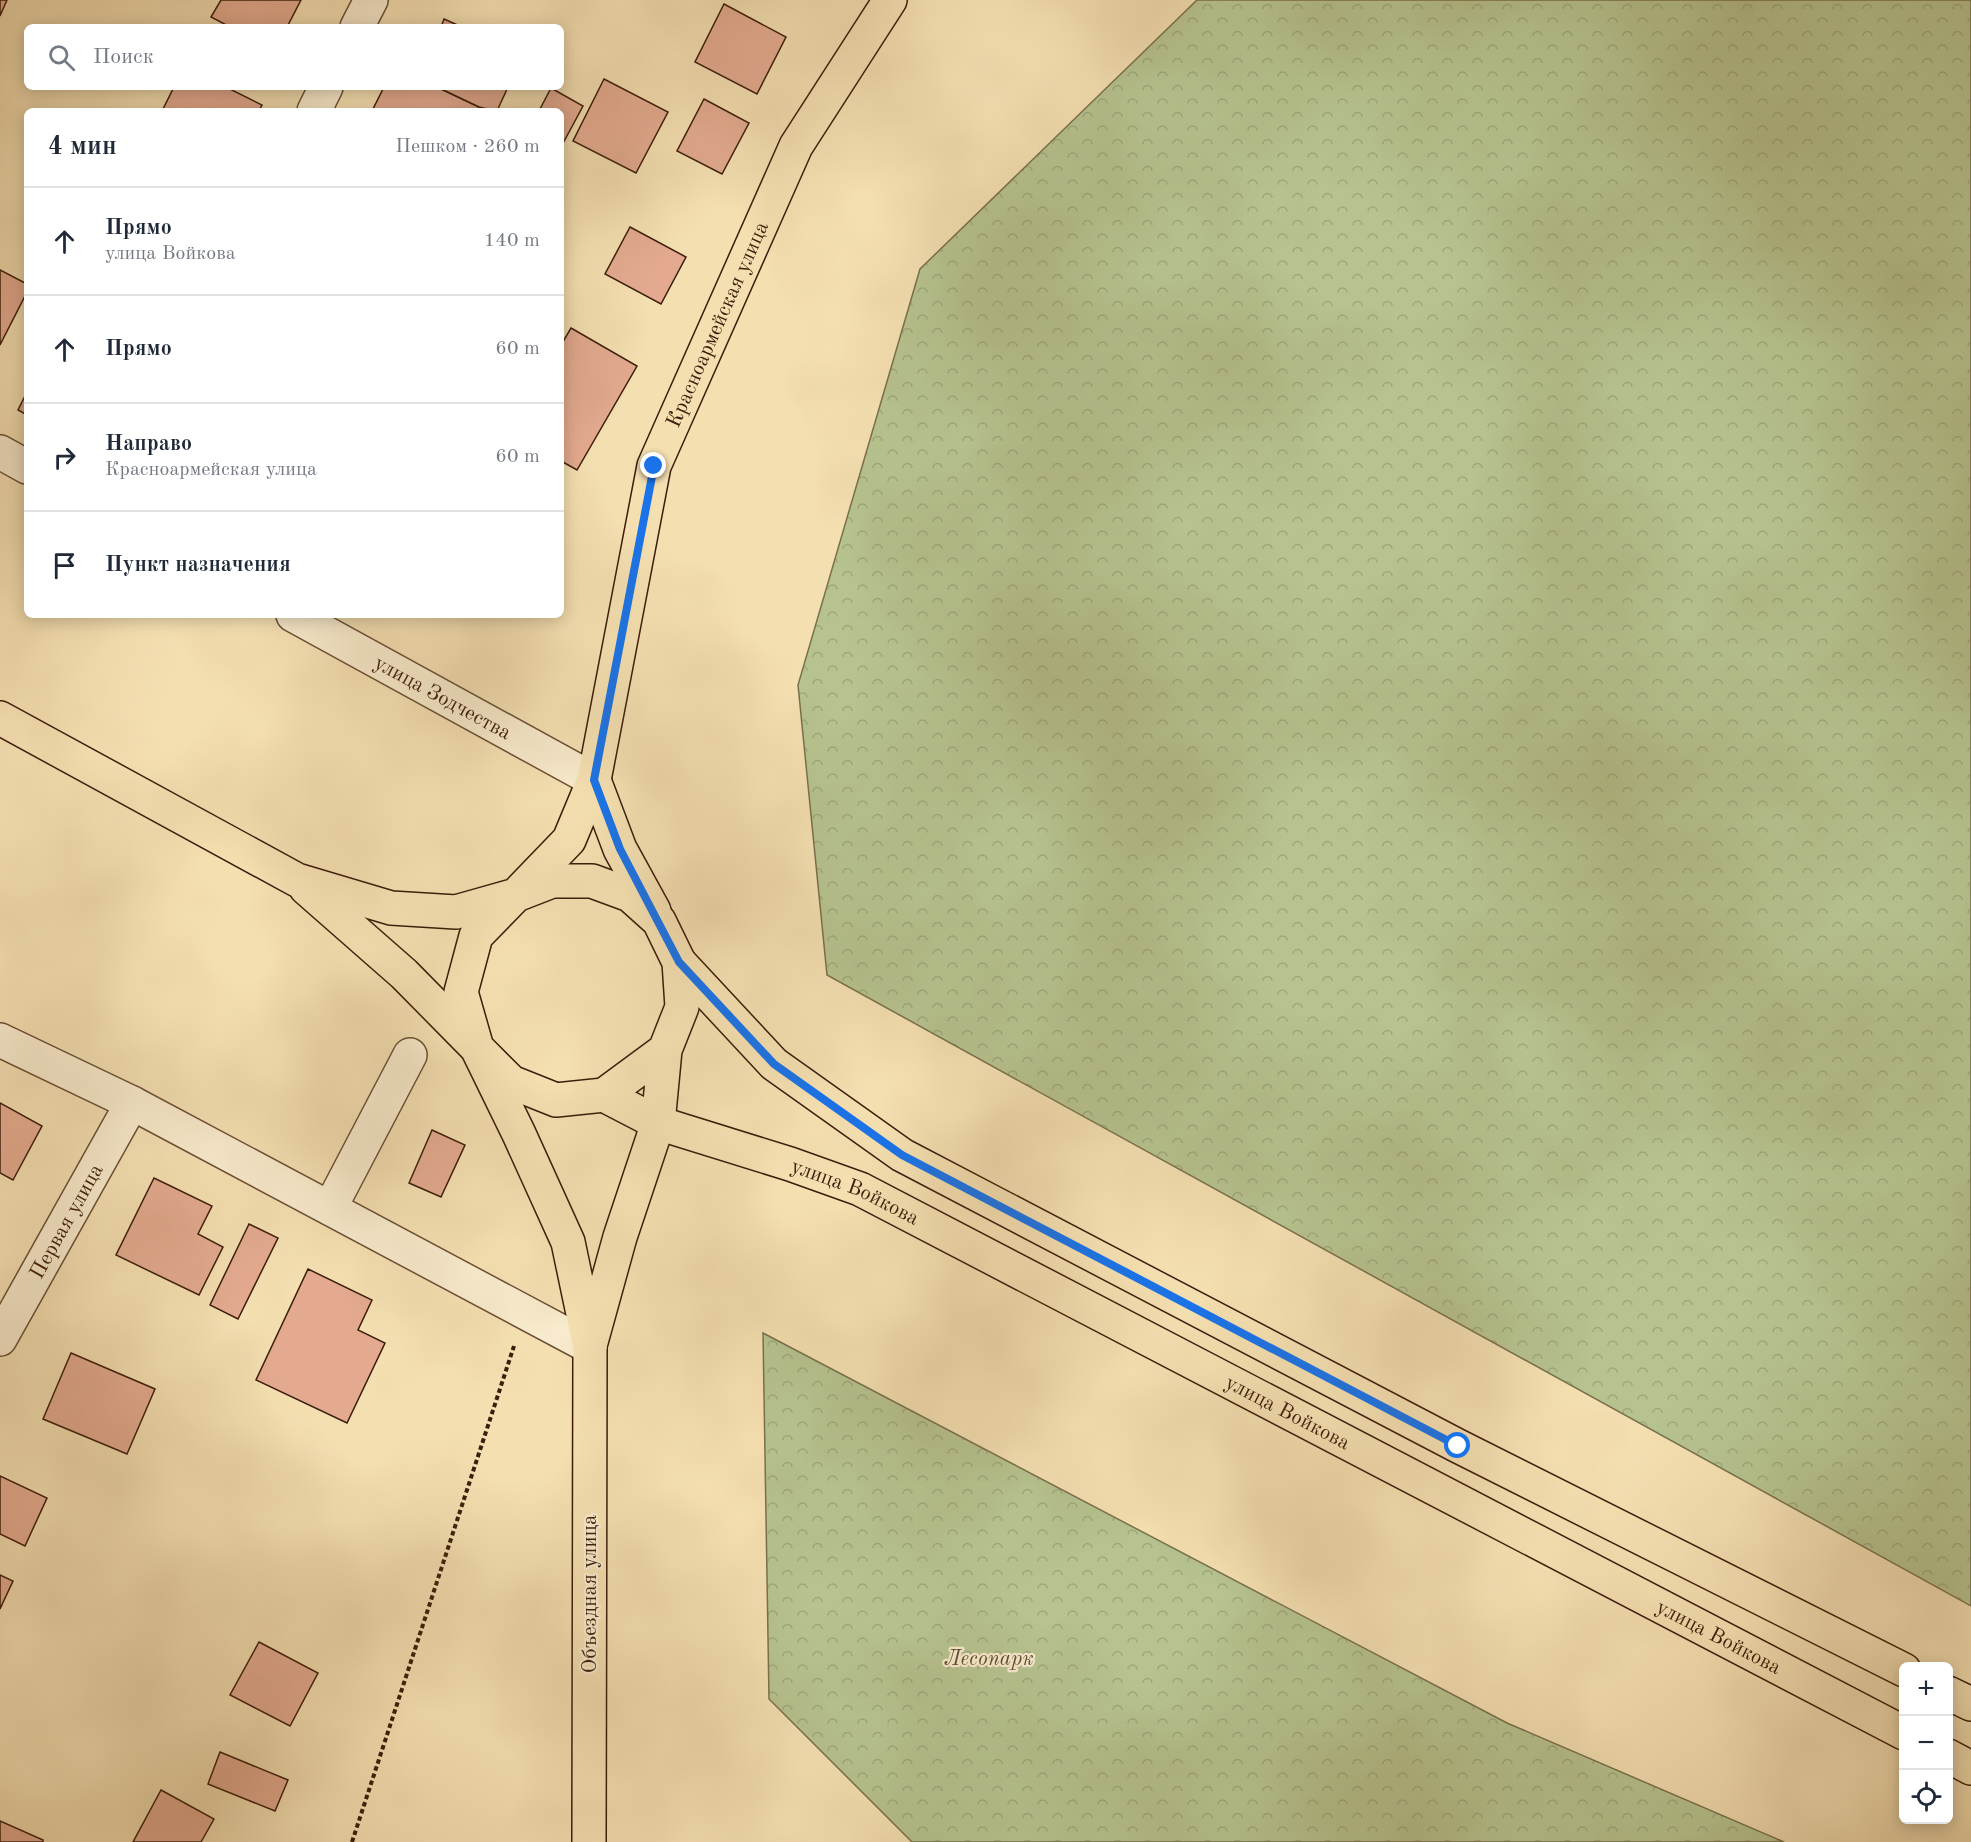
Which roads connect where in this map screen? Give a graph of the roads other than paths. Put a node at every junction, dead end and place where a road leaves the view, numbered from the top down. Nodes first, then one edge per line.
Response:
1 (371, 0) edge
2 (890, 0) edge
3 (359, 24) edge
4 (324, 90) edge
5 (316, 108) edge
6 (0, 452) edge
7 (24, 465) edge
8 (298, 618) edge
9 (0, 718) edge
10 (594, 780) junction
11 (297, 880) junction
12 (516, 895) junction
13 (659, 921) junction
14 (679, 962) junction
15 (0, 1040) edge
16 (477, 1047) junction
17 (665, 1050) junction
18 (410, 1055) dead end
19 (604, 1095) junction
20 (132, 1102) junction
21 (658, 1123) junction
22 (330, 1208) junction
23 (0, 1339) edge
24 (590, 1347) junction
25 (1899, 1667) edge
26 (1953, 1695) edge
27 (1971, 1704) edge
28 (1899, 1730) edge
29 (1953, 1759) edge
30 (1971, 1768) edge
31 (589, 1842) edge

1 - 3 street
2 - 10 main road, Красноармейская улица
4 - 5 street
6 - 7 street
8 - 10 street, улица Зодчества
9 - 11 main road
10 - 12 main road, Красноармейская улица
10 - 13 main road
11 - 12 main road
11 - 16 main road
12 - 13 main road
12 - 16 main road, Красноармейская улица
13 - 14 main road
14 - 17 main road
14 - 25 main road
15 - 20 street
16 - 19 main road
16 - 24 main road
17 - 19 main road
17 - 21 main road
18 - 22 street
19 - 21 main road, улица Войкова
20 - 22 street
20 - 23 street, Первая улица
21 - 24 main road
21 - 28 main road, улица Войкова
22 - 24 street
24 - 31 main road, Объездная улица
26 - 27 main road
29 - 30 main road

